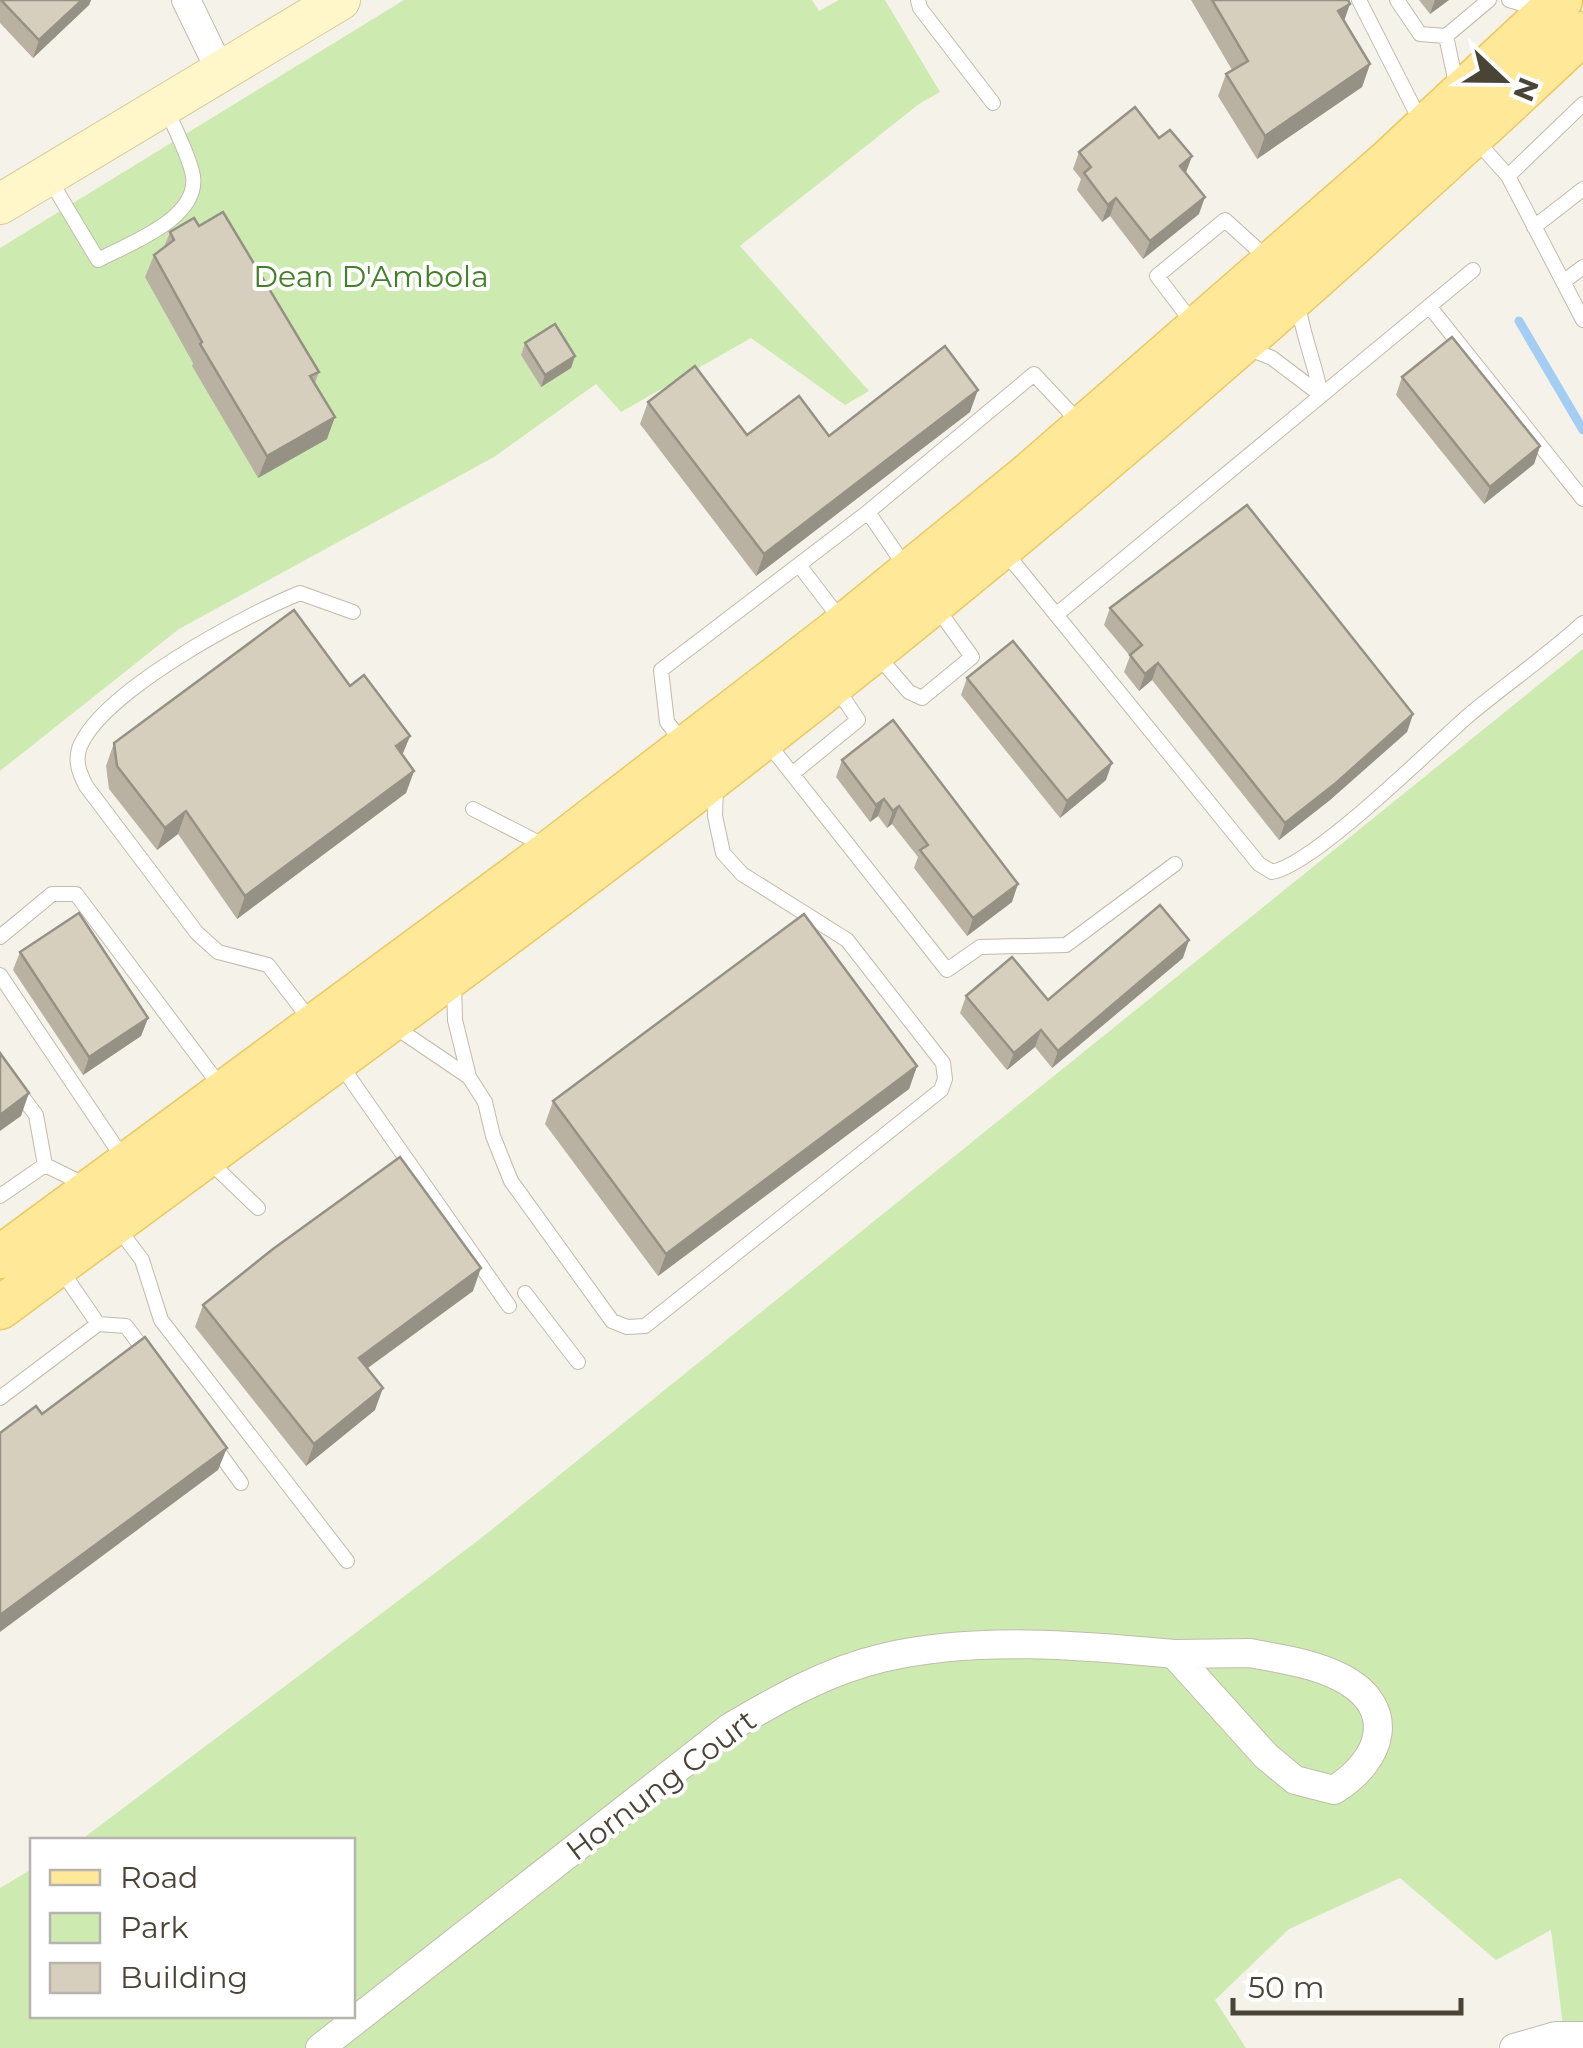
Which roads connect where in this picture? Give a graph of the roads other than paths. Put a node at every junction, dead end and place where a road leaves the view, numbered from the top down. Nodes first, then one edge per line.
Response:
1 (186, 0) edge
2 (340, 0) edge
3 (918, 0) edge
4 (1358, 0) edge
5 (1396, 0) edge
6 (1489, 0) edge
7 (1550, 11) edge
8 (1446, 36) junction
9 (221, 72) junction
10 (1458, 96) junction
11 (994, 103) dead end
12 (1583, 104) edge
13 (165, 105) junction
14 (1424, 128) junction
15 (1473, 136) junction
16 (48, 175) junction
17 (1508, 176) junction
18 (1583, 189) edge
19 (0, 204) edge
20 (1534, 227) junction
21 (1583, 267) edge
22 (1473, 270) dead end
23 (1284, 278) junction
24 (1563, 282) junction
25 (1429, 306) junction
26 (1583, 320) edge
27 (1196, 328) junction
28 (1239, 345) junction
29 (1321, 395) junction
30 (1083, 427) junction
31 (1583, 499) edge
32 (868, 512) junction
33 (1002, 548) junction
34 (799, 565) junction
35 (921, 588) junction
36 (353, 612) dead end
37 (1057, 614) junction
38 (1583, 623) edge
39 (859, 638) junction
40 (834, 683) junction
41 (764, 738) junction
42 (702, 761) junction
43 (792, 774) junction
44 (473, 809) dead end
45 (552, 850) junction
46 (1175, 864) dead end
47 (0, 937) edge
48 (454, 973) junction
49 (0, 975) edge
50 (387, 1022) junction
51 (326, 1042) junction
52 (0, 1067) edge
53 (469, 1077) junction
54 (224, 1091) junction
55 (204, 1156) junction
56 (45, 1165) junction
57 (111, 1192) junction
58 (0, 1196) edge
59 (258, 1208) dead end
60 (0, 1257) edge
61 (58, 1265) junction
62 (524, 1293) dead end
63 (509, 1306) dead end
64 (0, 1308) edge
65 (98, 1324) junction
66 (578, 1362) dead end
67 (160, 1373) edge
68 (0, 1398) edge
69 (206, 1436) edge
70 (241, 1483) dead end
71 (347, 1561) dead end
72 (1174, 1654) junction
73 (1583, 2036) edge
74 (320, 2048) edge
75 (1514, 2048) edge

1 - 9 street
2 - 9 street
3 - 11 lane
4 - 14 lane
5 - 8 lane
6 - 8 lane
7 - 10 main road
7 - 15 main road
8 - 10 lane
9 - 13 street
10 - 14 main road
12 - 17 lane
13 - 16 street
13 - 16 lane
14 - 23 main road
15 - 17 lane
15 - 23 main road
16 - 19 street
17 - 20 lane
18 - 20 lane
20 - 24 lane
21 - 24 lane
22 - 25 lane
23 - 27 main road
23 - 27 lane
23 - 28 main road
23 - 29 lane
24 - 26 lane
25 - 29 lane
25 - 31 lane
27 - 30 main road
28 - 29 lane
28 - 33 main road
29 - 37 lane
30 - 32 lane
30 - 35 main road
32 - 34 lane
32 - 35 lane
33 - 35 main road
33 - 37 lane
34 - 39 lane
34 - 42 lane
35 - 39 main road
35 - 39 lane
36 - 51 lane
37 - 38 lane
39 - 40 main road
39 - 42 main road
40 - 41 main road
40 - 43 lane
41 - 42 main road
41 - 43 lane
42 - 45 main road
42 - 48 main road
42 - 53 lane
43 - 46 lane
44 - 45 lane
45 - 51 main road
47 - 54 lane
48 - 50 main road
48 - 53 lane
49 - 57 lane
50 - 51 main road
50 - 53 lane
51 - 54 main road
51 - 55 main road
51 - 63 lane
52 - 56 lane
54 - 57 main road
55 - 57 main road
55 - 59 lane
56 - 57 lane
56 - 58 lane
57 - 60 main road
57 - 61 main road
57 - 71 lane
61 - 64 main road
61 - 65 lane
62 - 66 lane
65 - 67 lane
65 - 68 lane
69 - 70 lane
72 - 72 street, Hornung Court
72 - 74 street, Hornung Court
73 - 75 street

